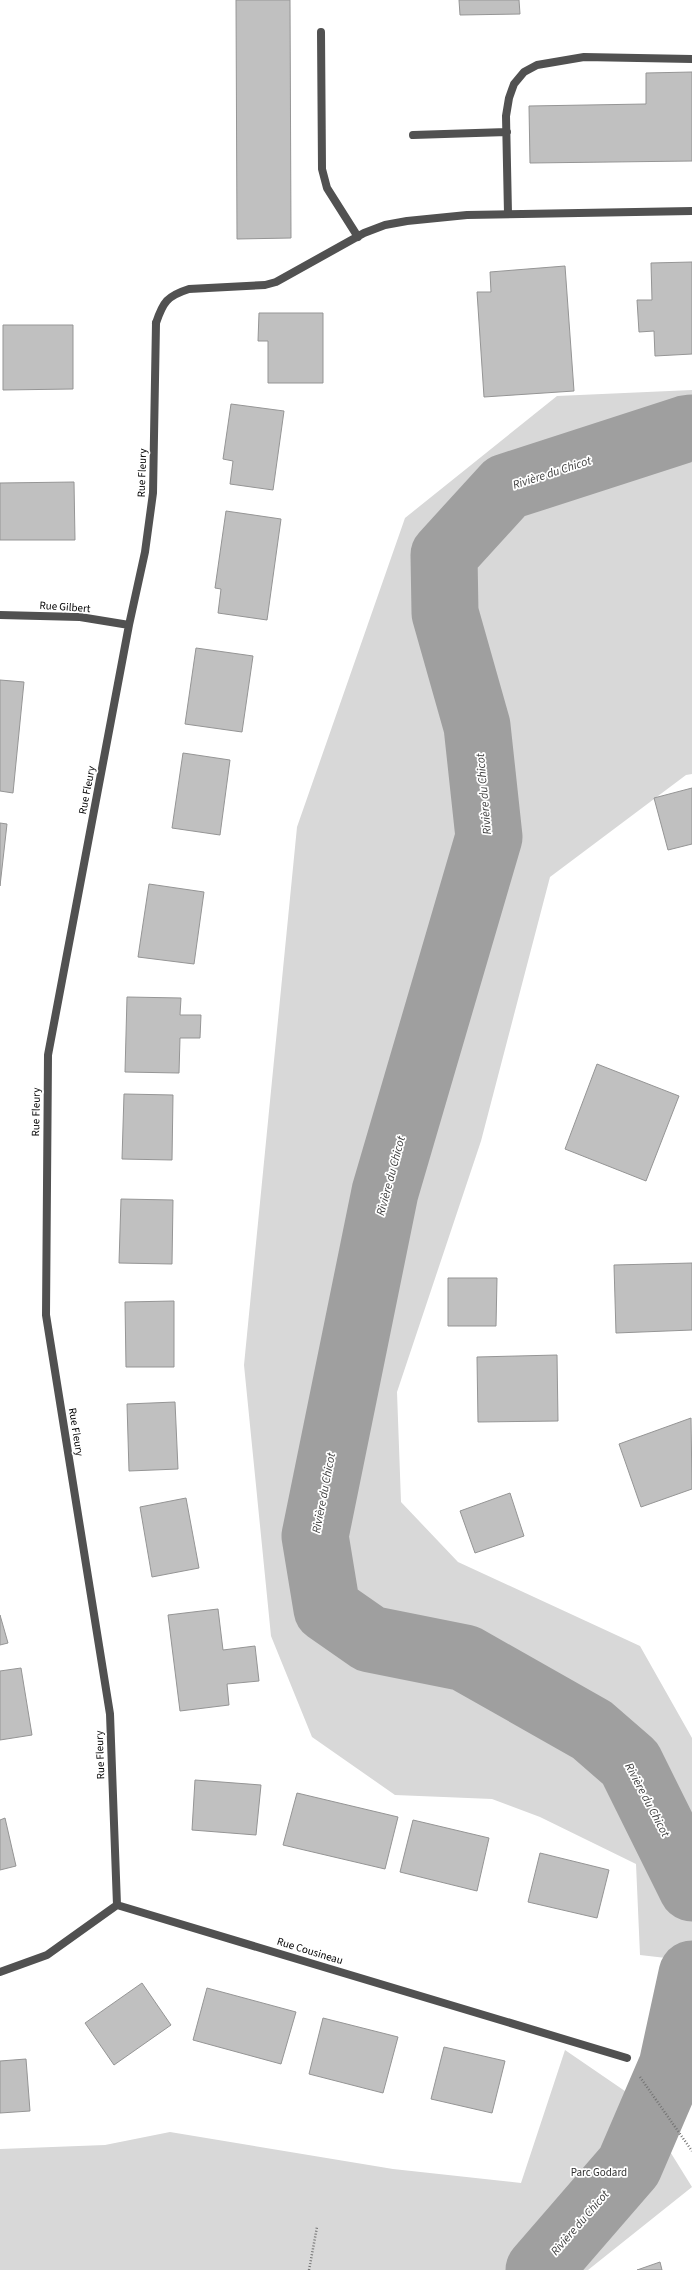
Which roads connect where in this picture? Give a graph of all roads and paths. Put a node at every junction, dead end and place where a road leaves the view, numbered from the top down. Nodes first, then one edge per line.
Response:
1 (321, 32) dead end
2 (692, 60) edge
3 (507, 132) junction
4 (413, 135) dead end
5 (692, 211) edge
6 (508, 214) junction
7 (358, 237) junction
8 (0, 615) edge
9 (129, 625) junction
10 (117, 1905) junction
11 (0, 1972) edge
12 (627, 2058) joint
13 (692, 2151) edge
14 (317, 2227) dead end
15 (309, 2270) edge

1 - 7 street
2 - 3 street
3 - 4 street
3 - 6 street
5 - 6 street
6 - 7 street
7 - 9 street, Rue Fleury
8 - 9 street, Rue Gilbert
9 - 10 street, Rue Fleury
10 - 11 street
10 - 12 street, Rue Cousineau
12 - 13 path
14 - 15 path

